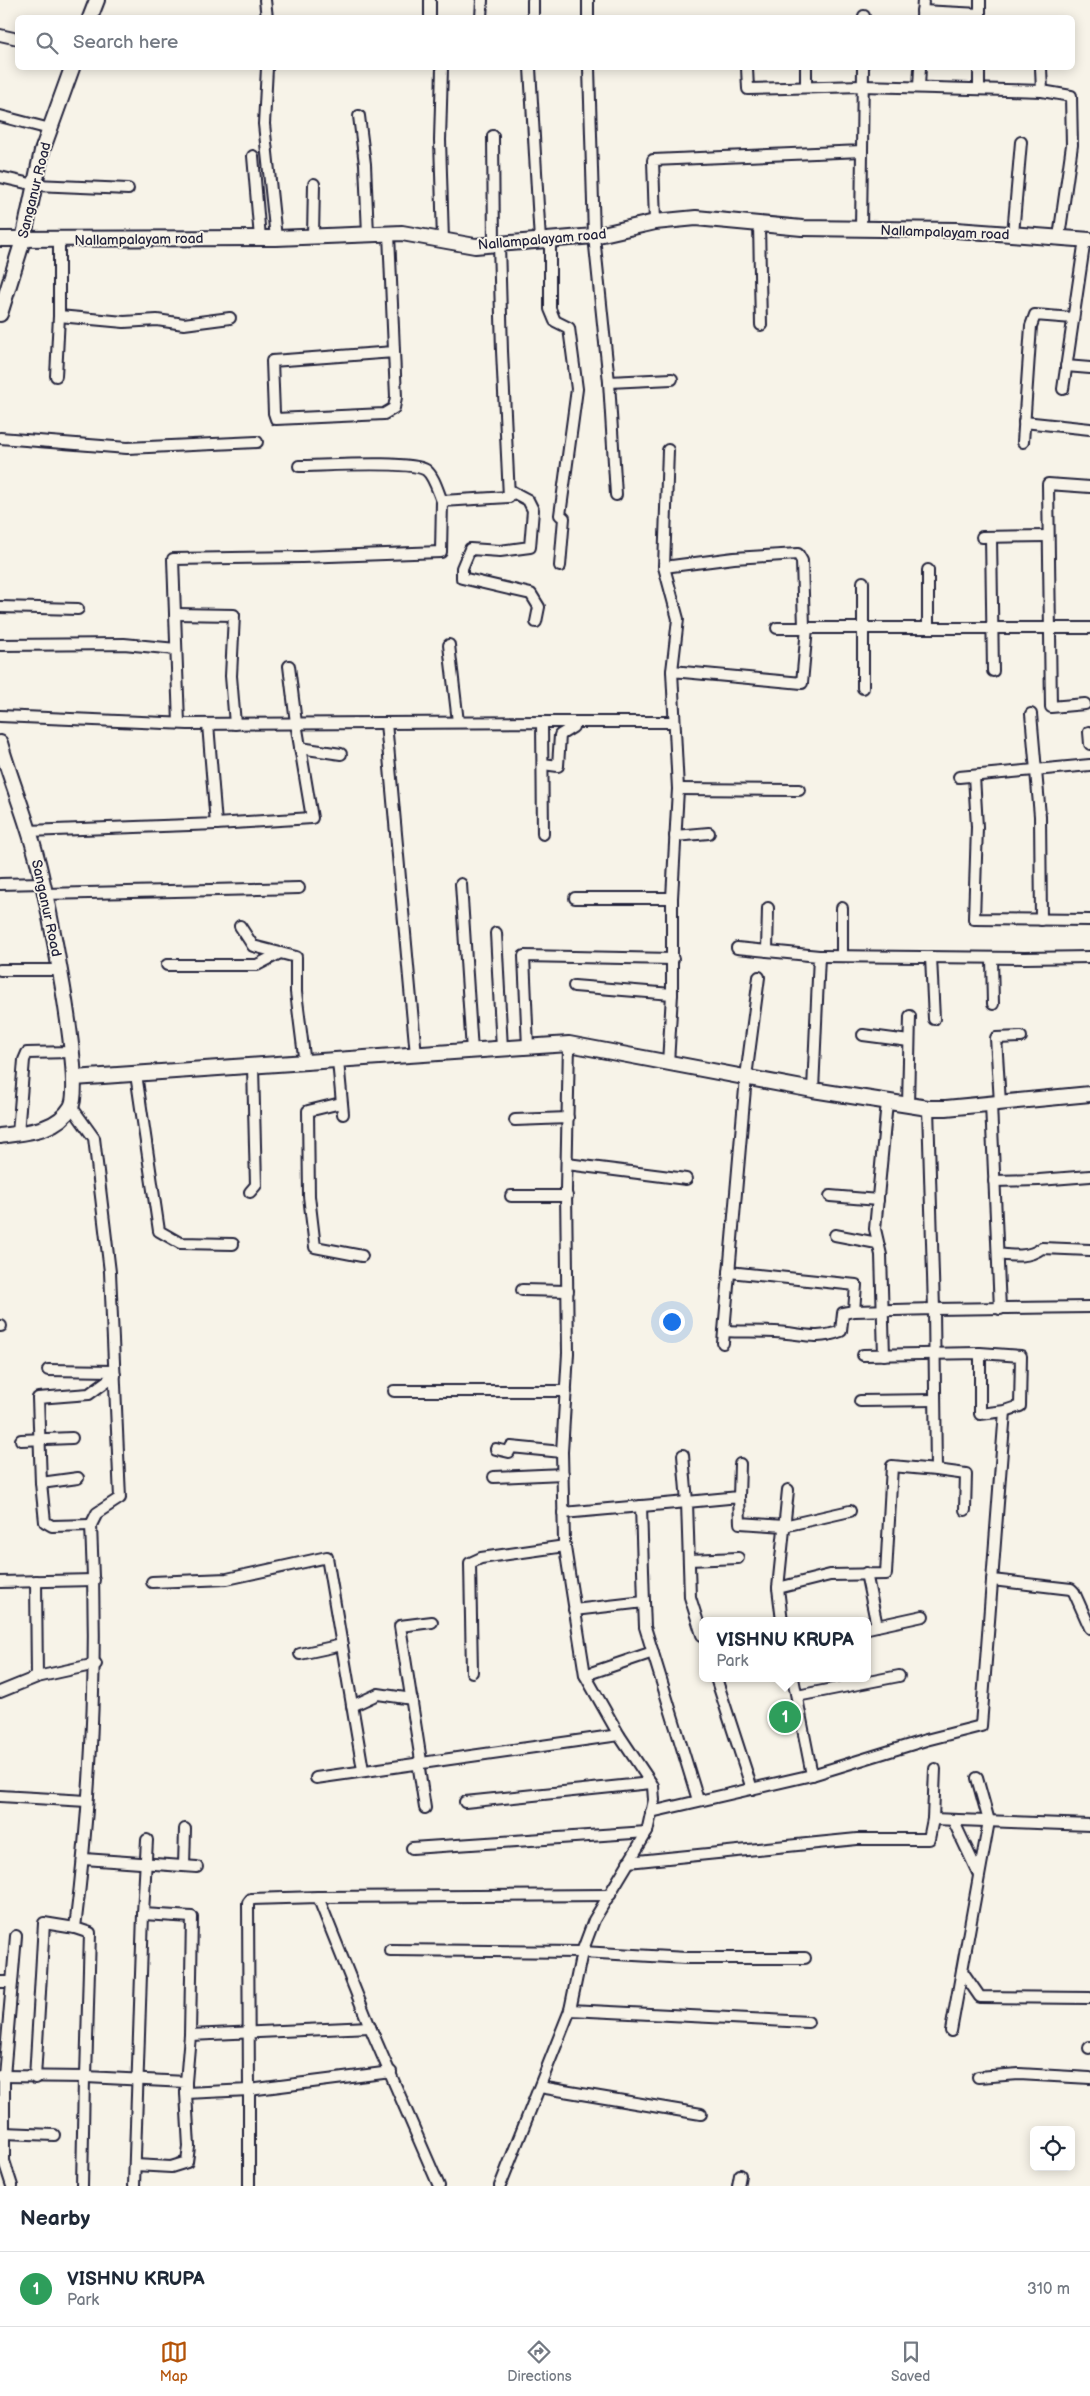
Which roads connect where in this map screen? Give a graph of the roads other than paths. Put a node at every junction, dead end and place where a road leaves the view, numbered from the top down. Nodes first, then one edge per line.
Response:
1 (97, 0) edge
2 (265, 0) edge
3 (430, 0) edge
4 (482, 0) edge
5 (533, 0) edge
6 (588, 0) edge
7 (923, 0) edge
8 (980, 0) edge
9 (922, 14) edge
10 (91, 15) edge
11 (267, 15) edge
12 (430, 15) edge
13 (481, 15) edge
14 (533, 15) edge
15 (588, 15) edge
16 (951, 15) edge
17 (980, 15) edge
18 (0, 35) edge
19 (15, 38) edge
20 (71, 70) edge
21 (267, 70) edge
22 (442, 70) edge
23 (530, 70) edge
24 (588, 70) edge
25 (747, 70) edge
26 (806, 70) edge
27 (863, 70) edge
28 (920, 70) edge
29 (979, 70) edge
30 (1042, 70) edge
31 (863, 86) junction
32 (806, 87) junction
33 (919, 87) junction
34 (979, 89) junction
35 (1042, 91) junction
36 (0, 116) edge
37 (359, 116) dead end
38 (50, 129) junction
39 (493, 136) dead end
40 (1022, 142) dead end
41 (862, 151) junction
42 (253, 156) dead end
43 (0, 177) edge
44 (314, 184) dead end
45 (35, 185) junction
46 (128, 189) dead end
47 (655, 222) junction
48 (759, 224) junction
49 (861, 228) junction
50 (368, 234) junction
51 (389, 234) junction
52 (1012, 234) junction
53 (313, 236) junction
54 (594, 236) junction
55 (260, 238) junction
56 (276, 238) junction
57 (1060, 238) junction
58 (0, 239) edge
59 (23, 240) junction
60 (59, 240) junction
61 (545, 240) junction
62 (1087, 240) edge
63 (443, 241) junction
64 (497, 244) junction
65 (0, 314) edge
66 (59, 316) junction
67 (230, 318) dead end
68 (1073, 318) junction
69 (761, 325) dead end
70 (394, 352) junction
71 (1066, 366) junction
72 (1090, 368) edge
73 (56, 376) dead end
74 (672, 379) dead end
75 (609, 382) junction
76 (1063, 389) dead end
77 (1024, 422) junction
78 (1090, 429) edge
79 (0, 438) edge
80 (257, 442) dead end
81 (1023, 442) dead end
82 (668, 450) dead end
83 (300, 466) dead end
84 (1090, 487) edge
85 (509, 490) junction
86 (616, 495) dead end
87 (442, 501) junction
88 (1048, 536) junction
89 (560, 566) dead end
90 (664, 568) junction
91 (928, 570) dead end
92 (863, 582) dead end
93 (0, 606) edge
94 (78, 609) dead end
95 (175, 614) junction
96 (536, 622) dead end
97 (806, 627) junction
98 (777, 628) dead end
99 (862, 628) junction
100 (928, 628) junction
101 (992, 628) junction
102 (1051, 628) junction
103 (1090, 628) edge
104 (449, 645) dead end
105 (0, 646) edge
106 (176, 649) junction
107 (289, 666) dead end
108 (672, 671) junction
109 (992, 671) dead end
110 (863, 688) dead end
111 (1084, 704) dead end
112 (1031, 714) dead end
113 (0, 716) edge
114 (458, 722) junction
115 (542, 722) junction
116 (674, 722) junction
117 (179, 723) junction
118 (296, 723) junction
119 (386, 723) junction
120 (208, 724) junction
121 (235, 724) junction
122 (573, 727) dead end
123 (1089, 732) dead end
124 (0, 743) edge
125 (1090, 744) edge
126 (300, 748) junction
127 (341, 754) dead end
128 (543, 764) junction
129 (1090, 765) edge
130 (1036, 770) junction
131 (974, 776) junction
132 (959, 777) dead end
133 (678, 788) junction
134 (799, 790) dead end
135 (216, 824) junction
136 (28, 831) junction
137 (709, 833) dead end
138 (543, 834) dead end
139 (675, 836) junction
140 (0, 884) edge
141 (461, 884) dead end
142 (43, 888) junction
143 (299, 888) dead end
144 (575, 898) dead end
145 (672, 898) junction
146 (768, 908) dead end
147 (842, 908) dead end
148 (1041, 920) junction
149 (1090, 920) edge
150 (240, 926) dead end
151 (496, 933) dead end
152 (737, 948) dead end
153 (767, 951) junction
154 (280, 954) junction
155 (819, 956) junction
156 (842, 956) junction
157 (931, 957) junction
158 (1090, 957) edge
159 (992, 958) junction
160 (673, 959) junction
161 (167, 965) dead end
162 (0, 970) edge
163 (59, 970) junction
164 (758, 977) dead end
165 (574, 986) dead end
166 (672, 994) junction
167 (994, 1004) dead end
168 (910, 1016) dead end
169 (934, 1019) dead end
170 (863, 1035) dead end
171 (1021, 1037) dead end
172 (909, 1040) junction
173 (569, 1044) junction
174 (528, 1047) junction
175 (502, 1049) junction
176 (472, 1051) junction
177 (71, 1052) junction
178 (416, 1056) junction
179 (338, 1061) junction
180 (304, 1064) junction
181 (668, 1064) junction
182 (253, 1067) junction
183 (136, 1074) junction
184 (746, 1077) junction
185 (74, 1078) junction
186 (813, 1090) junction
187 (1090, 1094) edge
188 (341, 1102) junction
189 (887, 1102) junction
190 (995, 1103) junction
191 (908, 1105) junction
192 (71, 1106) junction
193 (928, 1108) junction
194 (343, 1114) dead end
195 (568, 1118) junction
196 (515, 1120) dead end
197 (18, 1133) junction
198 (0, 1136) edge
199 (567, 1164) junction
200 (1090, 1176) edge
201 (686, 1179) dead end
202 (994, 1181) junction
203 (250, 1192) dead end
204 (511, 1196) dead end
205 (567, 1196) junction
206 (830, 1196) dead end
207 (878, 1200) junction
208 (835, 1235) dead end
209 (877, 1242) junction
210 (233, 1244) dead end
211 (1090, 1250) edge
212 (998, 1254) junction
213 (362, 1256) dead end
214 (729, 1272) junction
215 (522, 1290) dead end
216 (568, 1291) junction
217 (1090, 1307) edge
218 (934, 1309) junction
219 (1000, 1310) junction
220 (854, 1311) junction
221 (883, 1311) junction
222 (724, 1331) junction
223 (723, 1343) dead end
224 (980, 1353) junction
225 (934, 1354) junction
226 (884, 1355) junction
227 (863, 1356) dead end
228 (48, 1370) dead end
229 (114, 1373) junction
230 (566, 1391) junction
231 (394, 1392) dead end
232 (935, 1400) junction
233 (860, 1401) dead end
234 (1005, 1410) junction
235 (72, 1438) dead end
236 (21, 1440) dead end
237 (39, 1440) junction
238 (496, 1449) dead end
239 (562, 1452) junction
240 (683, 1455) dead end
241 (740, 1464) dead end
242 (936, 1470) junction
243 (563, 1474) junction
244 (494, 1477) dead end
245 (78, 1478) dead end
246 (41, 1482) junction
247 (788, 1490) dead end
248 (739, 1497) junction
249 (687, 1502) junction
250 (641, 1506) junction
251 (965, 1510) dead end
252 (850, 1511) dead end
253 (563, 1513) junction
254 (91, 1525) junction
255 (784, 1526) junction
256 (565, 1546) junction
257 (738, 1558) dead end
258 (689, 1560) junction
259 (866, 1573) junction
260 (94, 1580) junction
261 (992, 1580) junction
262 (36, 1581) junction
263 (0, 1582) edge
264 (152, 1582) dead end
265 (778, 1588) junction
266 (644, 1602) junction
267 (574, 1610) junction
268 (923, 1616) dead end
269 (782, 1617) edge
270 (871, 1617) edge
271 (432, 1622) dead end
272 (699, 1626) edge
273 (872, 1627) edge
274 (1090, 1628) edge
275 (342, 1645) junction
276 (653, 1652) junction
277 (300, 1654) dead end
278 (96, 1664) junction
279 (472, 1672) dead end
280 (585, 1675) junction
281 (899, 1676) dead end
282 (38, 1677) junction
283 (871, 1681) edge
284 (717, 1682) edge
285 (794, 1682) edge
286 (868, 1682) edge
287 (0, 1692) edge
288 (797, 1696) junction
289 (412, 1699) junction
290 (352, 1706) junction
291 (619, 1735) junction
292 (420, 1762) junction
293 (935, 1769) dead end
294 (362, 1770) junction
295 (812, 1775) junction
296 (316, 1778) dead end
297 (977, 1778) dead end
298 (651, 1783) junction
299 (752, 1789) junction
300 (0, 1796) edge
301 (698, 1800) junction
302 (87, 1802) junction
303 (465, 1802) dead end
304 (425, 1808) dead end
305 (651, 1812) junction
306 (933, 1819) junction
307 (953, 1820) junction
308 (988, 1821) junction
309 (1090, 1825) edge
310 (185, 1829) dead end
311 (647, 1832) junction
312 (148, 1840) dead end
313 (412, 1848) dead end
314 (84, 1859) junction
315 (628, 1862) junction
316 (147, 1864) junction
317 (184, 1866) junction
318 (197, 1867) dead end
319 (979, 1876) junction
320 (610, 1895) junction
321 (318, 1897) junction
322 (142, 1914) junction
323 (75, 1928) junction
324 (16, 1936) dead end
325 (390, 1950) dead end
326 (582, 1952) junction
327 (805, 1958) dead end
328 (962, 1971) junction
329 (0, 1982) edge
330 (12, 1982) junction
331 (1090, 1998) edge
332 (570, 2010) junction
333 (808, 2022) dead end
334 (370, 2027) junction
335 (951, 2031) dead end
336 (248, 2032) junction
337 (190, 2035) junction
338 (390, 2072) junction
339 (2, 2076) edge
340 (978, 2077) dead end
341 (35, 2078) junction
342 (85, 2078) junction
343 (1090, 2078) edge
344 (137, 2080) junction
345 (186, 2087) junction
346 (540, 2087) junction
347 (249, 2090) junction
348 (701, 2114) dead end
349 (4, 2133) junction
350 (54, 2136) dead end
351 (135, 2165) junction
352 (740, 2175) dead end
353 (12, 2186) edge
354 (82, 2186) edge
355 (134, 2186) edge
356 (249, 2186) edge
357 (439, 2186) edge
358 (500, 2186) edge
359 (738, 2186) edge

1 - 10 street
2 - 11 street
3 - 12 street
4 - 13 street
5 - 14 street
6 - 15 street
7 - 9 street
8 - 17 street
9 - 16 street
18 - 19 street
20 - 38 street, Sanganur Road
21 - 56 street
22 - 63 street
23 - 61 street
24 - 54 street
25 - 32 street
26 - 32 street
27 - 31 street
28 - 33 street
29 - 34 street
30 - 35 street
31 - 32 street
31 - 33 street
31 - 41 street
33 - 34 street
34 - 35 street
35 - 57 street
36 - 38 street
37 - 50 street
38 - 45 street, Sanganur Road
39 - 64 street
40 - 52 street
41 - 47 street
41 - 49 street
42 - 55 street
43 - 45 street
44 - 53 street
45 - 46 street
45 - 59 street, Sanganur Road
47 - 48 street, Nallampalayam road
47 - 54 street, Nallampalayam road
48 - 49 street, Nallampalayam road
48 - 69 street
49 - 52 street, Nallampalayam road
50 - 51 street, Nallampalayam road
50 - 53 street, Nallampalayam road
51 - 63 street, Nallampalayam road
51 - 70 street
52 - 57 street, Nallampalayam road
53 - 56 street, Nallampalayam road
54 - 61 street, Nallampalayam road
54 - 75 street
55 - 56 street, Nallampalayam road
55 - 60 street, Nallampalayam road
57 - 62 street, Nallampalayam road
58 - 59 street, Nallampalayam road
59 - 60 street, Nallampalayam road
59 - 65 street, Sanganur Road
60 - 66 street
61 - 64 street, Nallampalayam road
61 - 89 street
62 - 68 street
63 - 64 street, Nallampalayam road
64 - 85 street
66 - 67 street
66 - 73 street
68 - 71 street
68 - 77 street
70 - 70 street
71 - 72 street
71 - 76 street
74 - 75 street
75 - 86 street
77 - 78 street
77 - 81 street
79 - 80 street
82 - 90 street
83 - 87 street
84 - 88 street
85 - 87 street
85 - 96 street
87 - 95 street
88 - 101 street
88 - 102 street
90 - 97 street
90 - 108 street
91 - 100 street
92 - 99 street
93 - 94 street
95 - 106 street
95 - 121 street
97 - 98 street
97 - 99 street
97 - 108 street
99 - 100 street
99 - 110 street
100 - 101 street
101 - 102 street
101 - 109 street
102 - 103 street
102 - 111 street
104 - 114 street
105 - 106 street
106 - 117 street
107 - 118 street
108 - 116 street
112 - 130 street
113 - 117 street
114 - 115 street
114 - 119 street
115 - 116 street
115 - 128 street
116 - 133 street
117 - 120 street
118 - 119 street
118 - 121 street
118 - 126 street
119 - 178 street
120 - 121 street
120 - 135 street
122 - 128 street
123 - 125 street
124 - 136 street, Sanganur Road
126 - 127 street
126 - 135 street
128 - 138 street
129 - 130 street
130 - 131 street
130 - 148 street
131 - 132 street
131 - 148 street
133 - 134 street
133 - 139 street
135 - 136 street
136 - 142 street, Sanganur Road
137 - 139 street
139 - 145 street
140 - 142 street
141 - 176 street
142 - 143 street
142 - 163 street, Sanganur Road
144 - 145 street
145 - 160 street
146 - 153 street
147 - 156 street
148 - 149 street
150 - 154 street
151 - 175 street
152 - 153 street
153 - 155 street
154 - 161 street
154 - 180 street
155 - 156 street
155 - 186 street
156 - 157 street
157 - 159 street
157 - 169 street
158 - 159 street
159 - 167 street
160 - 166 street
160 - 174 street
162 - 163 street
163 - 177 street, Sanganur Road
164 - 184 street
165 - 166 street
166 - 181 street
168 - 172 street
170 - 172 street
171 - 190 street
172 - 191 street
173 - 174 street
173 - 181 street
173 - 195 street
174 - 175 street
175 - 176 street
176 - 178 street
177 - 185 street, Sanganur Road
177 - 197 street
178 - 179 street
179 - 180 street
179 - 188 street
180 - 182 street
181 - 184 street
182 - 183 street
182 - 203 street
183 - 185 street
183 - 210 street
184 - 186 street
184 - 214 street
185 - 192 street, Sanganur Road
186 - 189 street
187 - 190 street
188 - 194 street
188 - 213 street
189 - 191 street
189 - 207 street
190 - 193 street
190 - 202 street
191 - 193 street
192 - 197 street
192 - 229 street
193 - 218 street
195 - 196 street
195 - 199 street
197 - 198 street
199 - 201 street
199 - 205 street
200 - 202 street
202 - 212 street
204 - 205 street
205 - 216 street
206 - 207 street
207 - 209 street
208 - 209 street
209 - 221 street
211 - 212 street
212 - 219 street
214 - 220 street
214 - 222 street
215 - 216 street
216 - 230 street
217 - 219 street
218 - 219 street
218 - 221 street
218 - 225 street
220 - 221 street
220 - 222 street
221 - 226 street
222 - 223 street
224 - 225 street
224 - 234 street
224 - 234 street
225 - 226 street
225 - 232 street
226 - 227 street
228 - 229 street
229 - 237 street
229 - 254 street
230 - 231 street
230 - 239 street
232 - 233 street
232 - 242 street
234 - 261 street
235 - 237 street
236 - 237 street
237 - 246 street
238 - 239 street
239 - 243 street
240 - 249 street
241 - 248 street
242 - 251 street
242 - 259 street
243 - 244 street
243 - 253 street
245 - 246 street
246 - 254 street
247 - 255 street
248 - 249 street
248 - 255 street
249 - 250 street
249 - 258 street
250 - 253 street
250 - 266 street
252 - 255 street
253 - 256 street
254 - 260 street
255 - 265 street
256 - 267 street
256 - 279 street
257 - 258 street
258 - 272 street
259 - 265 street
259 - 270 street
260 - 262 street
260 - 278 street
261 - 274 street
261 - 295 street
262 - 263 street
262 - 282 street
264 - 275 street
265 - 269 street
266 - 267 street
266 - 276 street
267 - 280 street
268 - 273 street
271 - 289 street
275 - 277 street
275 - 290 street
276 - 280 street
276 - 301 street
278 - 282 street
278 - 302 street
280 - 291 street
281 - 283 street
282 - 287 street
284 - 299 street
285 - 288 street
286 - 288 street
288 - 295 street
289 - 290 street
289 - 292 street
290 - 294 street
291 - 292 street
291 - 298 street
292 - 294 street
292 - 304 street
293 - 306 street
294 - 296 street
295 - 299 street
297 - 308 street
298 - 303 street
298 - 305 street
299 - 301 street
300 - 302 street
301 - 305 street
302 - 314 street
305 - 311 street
306 - 307 street
306 - 315 street
307 - 308 street
307 - 319 street
308 - 309 street
308 - 319 street
310 - 317 street
311 - 313 street
311 - 315 street
312 - 316 street
314 - 316 street
314 - 323 street
315 - 320 street
316 - 317 street
316 - 322 street
317 - 318 street
319 - 328 street
320 - 321 street
320 - 326 street
321 - 334 street
321 - 336 street
322 - 337 street
322 - 344 street
323 - 341 street
323 - 342 street
324 - 330 street
325 - 326 street
326 - 327 street
326 - 332 street
328 - 331 street
328 - 335 street
329 - 330 street
330 - 339 street
332 - 333 street
332 - 346 street
334 - 336 street
334 - 338 street
336 - 337 street
336 - 347 street
337 - 345 street
338 - 347 street
338 - 357 street
339 - 341 street
339 - 349 street
340 - 343 street
341 - 342 street
342 - 344 street
342 - 354 street
344 - 345 street
344 - 351 street
345 - 347 street
345 - 351 street
346 - 348 street
346 - 358 street
347 - 356 street
349 - 350 street
349 - 353 street
351 - 355 street
352 - 359 street

